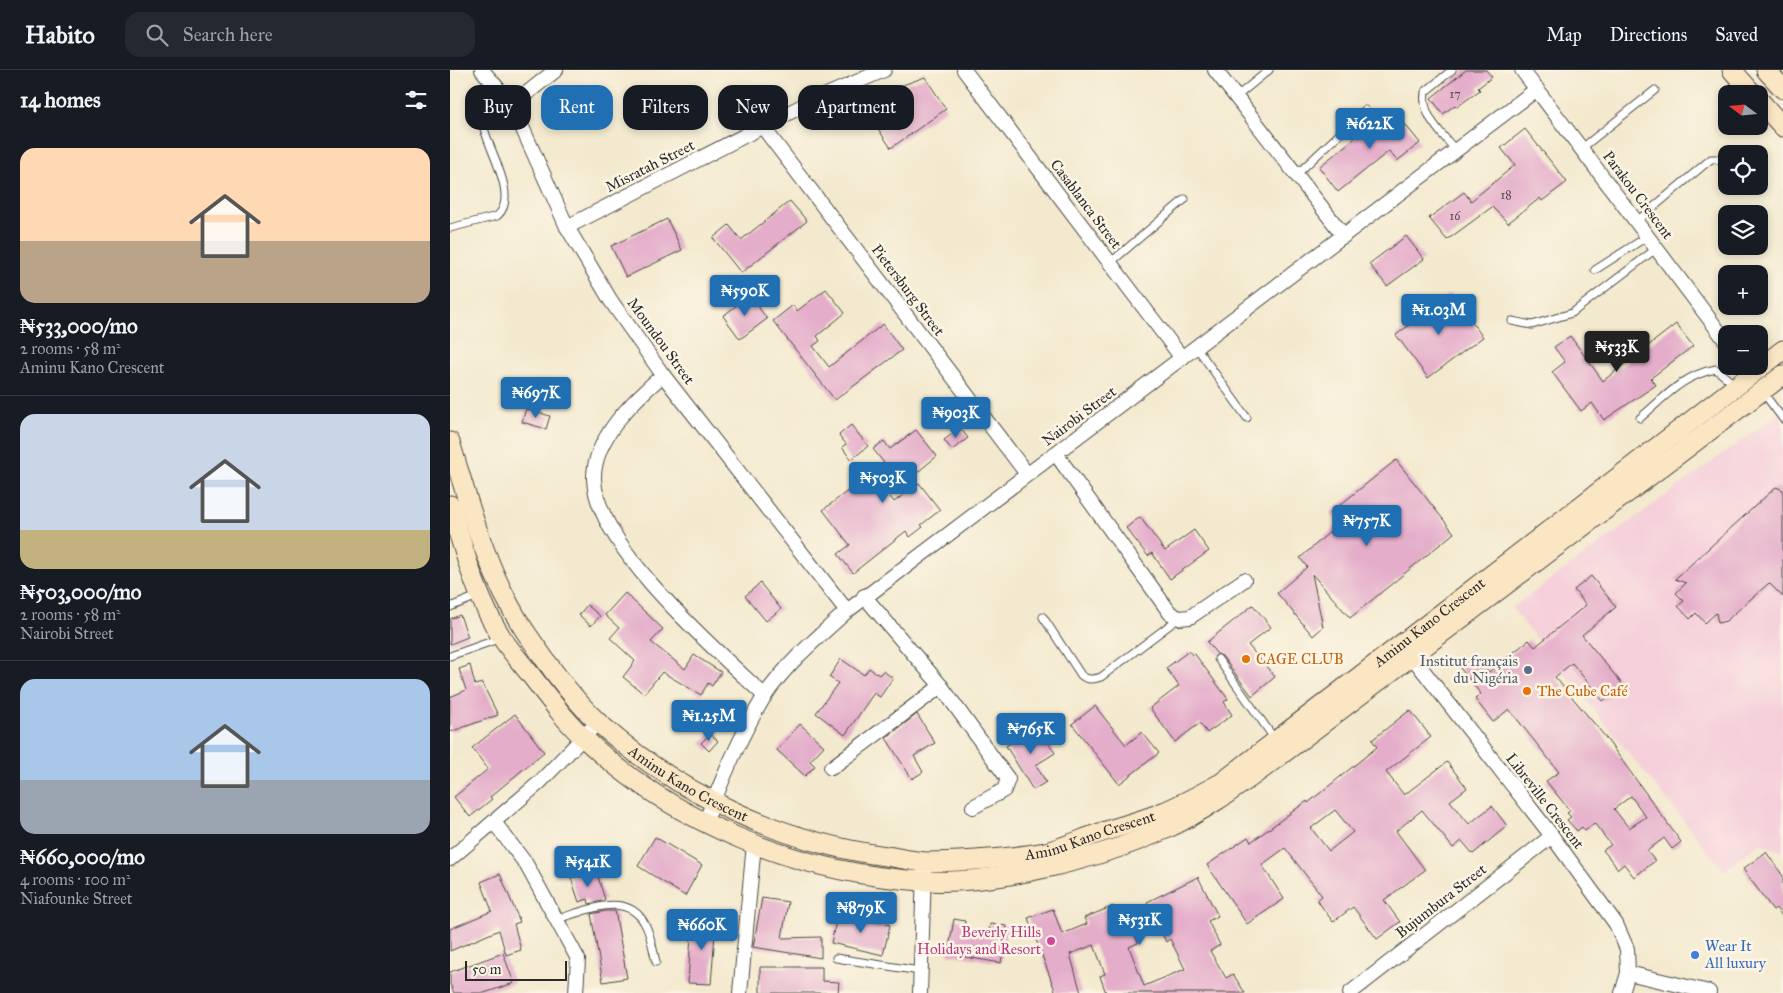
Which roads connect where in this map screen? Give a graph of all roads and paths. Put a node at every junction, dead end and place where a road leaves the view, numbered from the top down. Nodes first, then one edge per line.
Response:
1 (482, 70) edge
2 (556, 70) edge
3 (884, 70) edge
4 (964, 70) edge
5 (1215, 70) edge
6 (1269, 70) edge
7 (1452, 70) edge
8 (1522, 70) edge
9 (1732, 70) edge
10 (1766, 70) edge
11 (495, 85) edge
12 (1745, 85) edge
13 (531, 88) edge
14 (1537, 89) junction
15 (1783, 89) edge
16 (1655, 90) dead end
17 (1236, 97) junction
18 (1365, 110) dead end
19 (1768, 110) edge
20 (788, 113) edge
21 (1783, 127) edge
22 (485, 130) edge
23 (523, 130) edge
24 (754, 130) edge
25 (765, 130) edge
26 (1582, 148) junction
27 (1456, 151) junction
28 (1718, 160) edge
29 (1296, 175) junction
30 (1185, 198) dead end
31 (1637, 221) junction
32 (567, 227) junction
33 (450, 228) edge
34 (1344, 236) junction
35 (1648, 236) junction
36 (1658, 248) junction
37 (1110, 263) junction
38 (1596, 270) dead end
39 (1512, 321) dead end
40 (1718, 330) edge
41 (1197, 348) junction
42 (1783, 350) edge
43 (1182, 358) junction
44 (663, 375) junction
45 (1783, 375) edge
46 (1744, 376) edge
47 (1755, 396) junction
48 (1247, 418) dead end
49 (1640, 418) dead end
50 (1783, 419) edge
51 (450, 442) edge
52 (1056, 454) junction
53 (1027, 474) junction
54 (450, 505) edge
55 (1244, 580) dead end
56 (480, 595) junction
57 (864, 596) junction
58 (450, 607) edge
59 (847, 610) junction
60 (1043, 618) dead end
61 (1179, 618) junction
62 (501, 637) junction
63 (1406, 649) junction
64 (450, 656) edge
65 (1218, 659) dead end
66 (941, 686) junction
67 (765, 696) junction
68 (598, 722) junction
69 (584, 739) junction
70 (1276, 741) junction
71 (831, 768) dead end
72 (713, 803) junction
73 (973, 807) dead end
74 (494, 822) junction
75 (705, 823) junction
76 (1552, 836) junction
77 (754, 844) junction
78 (450, 859) edge
79 (925, 862) junction
80 (924, 881) junction
81 (557, 918) junction
82 (836, 958) dead end
83 (656, 962) dead end
84 (920, 971) junction
85 (1628, 973) junction
86 (1709, 992) edge
87 (576, 993) edge
88 (740, 993) edge
89 (920, 993) edge
90 (1350, 993) edge
91 (1622, 993) edge

1 - 11 street, Moundou Street
2 - 13 street
3 - 20 street, Misratah Street
4 - 37 street, Casablanca Street
5 - 17 street
6 - 17 lane
7 - 27 lane
8 - 14 street, Parakou Crescent
9 - 12 street
10 - 15 street
14 - 26 street, Parakou Crescent
14 - 27 street, Nairobi Street
16 - 26 lane
17 - 29 street
18 - 29 lane
19 - 21 street
22 - 33 lane
23 - 32 street, Moundou Street
24 - 32 street, Misratah Street
25 - 53 street, Pietersburg Street
26 - 31 street, Parakou Crescent
27 - 34 street, Nairobi Street
28 - 31 lane
29 - 34 street
30 - 37 lane
31 - 35 street, Parakou Crescent
32 - 44 street, Moundou Street
34 - 41 street, Nairobi Street
35 - 36 street, Parakou Crescent
35 - 38 lane
36 - 39 lane
36 - 40 street, Parakou Crescent
37 - 43 street, Casablanca Street
41 - 43 street, Nairobi Street
41 - 48 lane
42 - 46 street, Aminu Kano Crescent
43 - 52 street, Nairobi Street
44 - 59 street, Moundou Street
44 - 67 street
45 - 47 street
46 - 47 street
46 - 49 lane
46 - 63 street, Aminu Kano Crescent
47 - 50 lane
47 - 63 street
51 - 68 street, Aminu Kano Crescent
52 - 53 street, Nairobi Street
52 - 61 street
53 - 57 street, Nairobi Street
54 - 56 street
55 - 61 street
56 - 58 lane
56 - 62 street
57 - 59 street, Nairobi Street
57 - 66 street
59 - 67 street, Nairobi Street
60 - 61 lane
62 - 64 lane
62 - 69 street
63 - 70 street, Aminu Kano Crescent
63 - 76 street, Libreville Crescent
63 - 80 street
65 - 70 lane
66 - 71 street
66 - 73 street
67 - 72 street, Nairobi Street
68 - 69 street
68 - 72 street, Aminu Kano Crescent
69 - 74 street
69 - 75 street
70 - 79 street, Aminu Kano Crescent
72 - 75 street, Nairobi Street
72 - 79 street, Aminu Kano Crescent
74 - 78 street
74 - 81 street
75 - 77 street
76 - 85 street, Libreville Crescent
76 - 90 street, Bujumbura Street
77 - 80 street
77 - 88 street
79 - 80 street
80 - 84 street
81 - 83 lane
81 - 87 street
82 - 84 lane
84 - 89 street
85 - 86 street
85 - 91 street, Libreville Crescent

